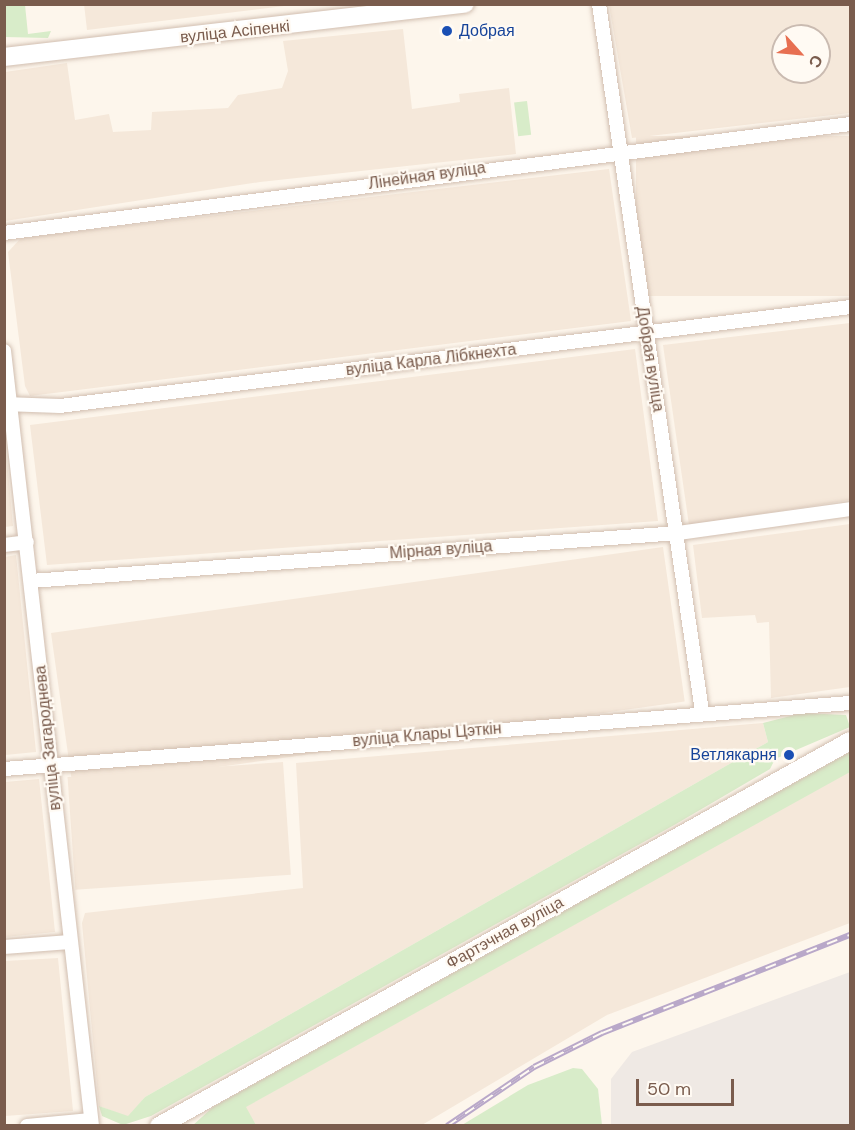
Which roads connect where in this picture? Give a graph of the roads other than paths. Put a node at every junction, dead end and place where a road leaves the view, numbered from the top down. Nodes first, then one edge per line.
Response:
1 (465, 4) edge
2 (599, 4) edge
3 (4, 57) edge
4 (850, 124) edge
5 (617, 151) junction
6 (4, 233) edge
7 (850, 307) edge
8 (646, 333) junction
9 (4, 351) edge
10 (8, 403) edge
11 (850, 509) edge
12 (678, 533) junction
13 (27, 542) junction
14 (4, 545) edge
15 (31, 581) junction
16 (850, 703) edge
17 (702, 712) junction
18 (850, 741) edge
19 (51, 765) junction
20 (4, 769) edge
21 (70, 942) junction
22 (4, 947) edge
23 (91, 1123) edge
24 (27, 1125) edge
25 (159, 1125) edge

1 - 3 street, вуліца Асіпенкі
2 - 5 street, Добрая вуліца
4 - 5 street, Лінейная вуліца
5 - 6 street, Лінейная вуліца
5 - 8 street, Добрая вуліца
7 - 8 street, вуліца Карла Лібкнехта
8 - 10 street, вуліца Карла Лібкнехта
8 - 12 street, Добрая вуліца
9 - 10 street, вуліца Загароднева
10 - 13 street, вуліца Загароднева
11 - 12 street, Мірная вуліца
12 - 15 street, Мірная вуліца
12 - 17 street, Добрая вуліца
13 - 14 street
13 - 15 street, вуліца Загароднева
15 - 19 street, вуліца Загароднева
16 - 17 street, вуліца Клары Цэткін
17 - 19 street, вуліца Клары Цэткін
18 - 25 street, Фартэчная вуліца
19 - 20 street, вуліца Клары Цэткін
19 - 21 street, вуліца Загароднева
21 - 22 street
21 - 23 street, вуліца Загароднева
23 - 24 street

